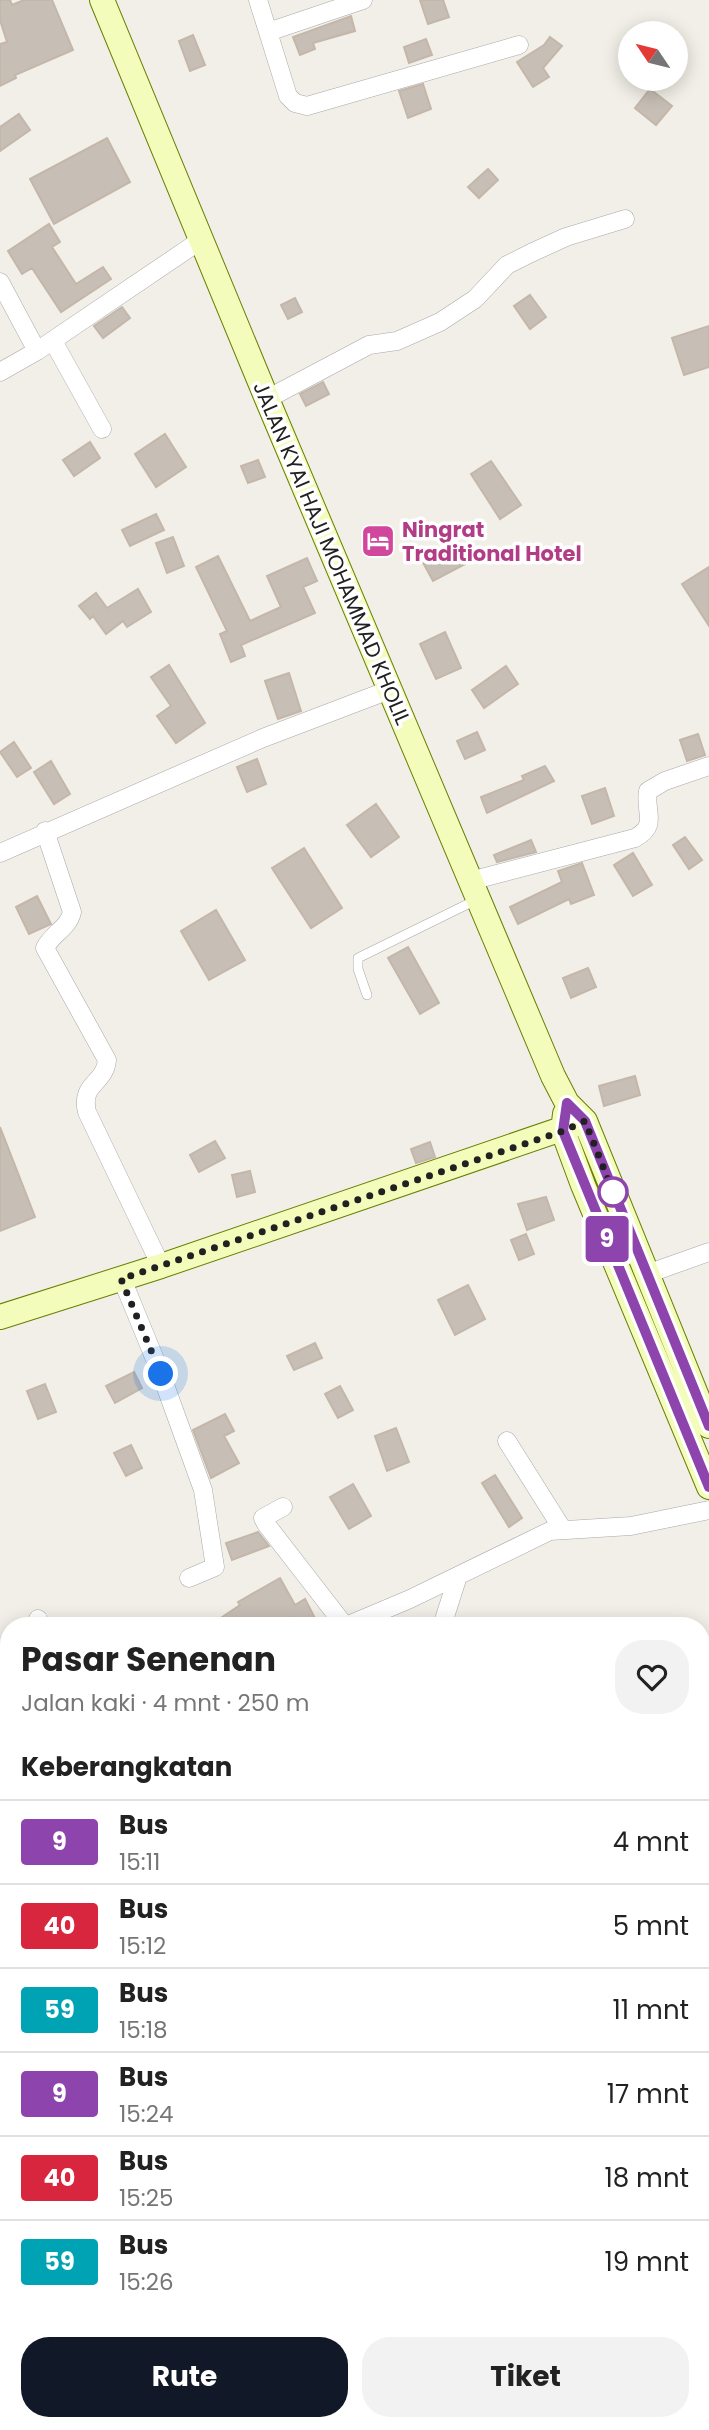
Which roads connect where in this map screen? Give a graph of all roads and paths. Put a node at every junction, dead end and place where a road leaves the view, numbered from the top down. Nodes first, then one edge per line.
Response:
1 (102, 0) edge
2 (258, 0) edge
3 (363, 0) edge
4 (268, 32) junction
5 (519, 45) dead end
6 (625, 219) dead end
7 (201, 240) junction
8 (0, 282) edge
9 (53, 341) junction
10 (37, 351) junction
11 (0, 372) edge
12 (267, 399) junction
13 (102, 429) dead end
14 (389, 690) junction
15 (709, 766) edge
16 (45, 831) junction
17 (0, 853) edge
18 (474, 890) junction
19 (367, 995) dead end
20 (574, 1126) junction
21 (709, 1252) edge
22 (161, 1266) junction
23 (647, 1274) junction
24 (121, 1279) junction
25 (0, 1317) edge
26 (709, 1426) edge
27 (507, 1441) dead end
28 (709, 1487) edge
29 (283, 1507) dead end
30 (709, 1510) edge
31 (563, 1530) junction
32 (457, 1576) junction
33 (188, 1578) dead end
34 (338, 1617) edge
35 (365, 1617) edge
36 (445, 1617) edge

1 - 7 main road, JALAN KYAI HAJI MOHAMMAD KHOLIL
2 - 4 street
3 - 4 street
4 - 5 street
6 - 12 street
7 - 9 street
7 - 12 main road, JALAN KYAI HAJI MOHAMMAD KHOLIL
8 - 10 street
9 - 10 street
9 - 13 street
10 - 11 street
12 - 14 main road, JALAN KYAI HAJI MOHAMMAD KHOLIL
14 - 16 street
14 - 18 main road, JALAN KYAI HAJI MOHAMMAD KHOLIL
15 - 18 street
16 - 17 street
16 - 22 street
18 - 19 lane
18 - 20 main road, JALAN KYAI HAJI MOHAMMAD KHOLIL
20 - 22 main road
20 - 23 main road
20 - 28 main road
21 - 23 street
22 - 24 main road
23 - 26 main road
24 - 25 main road
24 - 33 street
27 - 31 street
29 - 34 street
30 - 31 street
31 - 32 street
32 - 35 street
32 - 36 street

